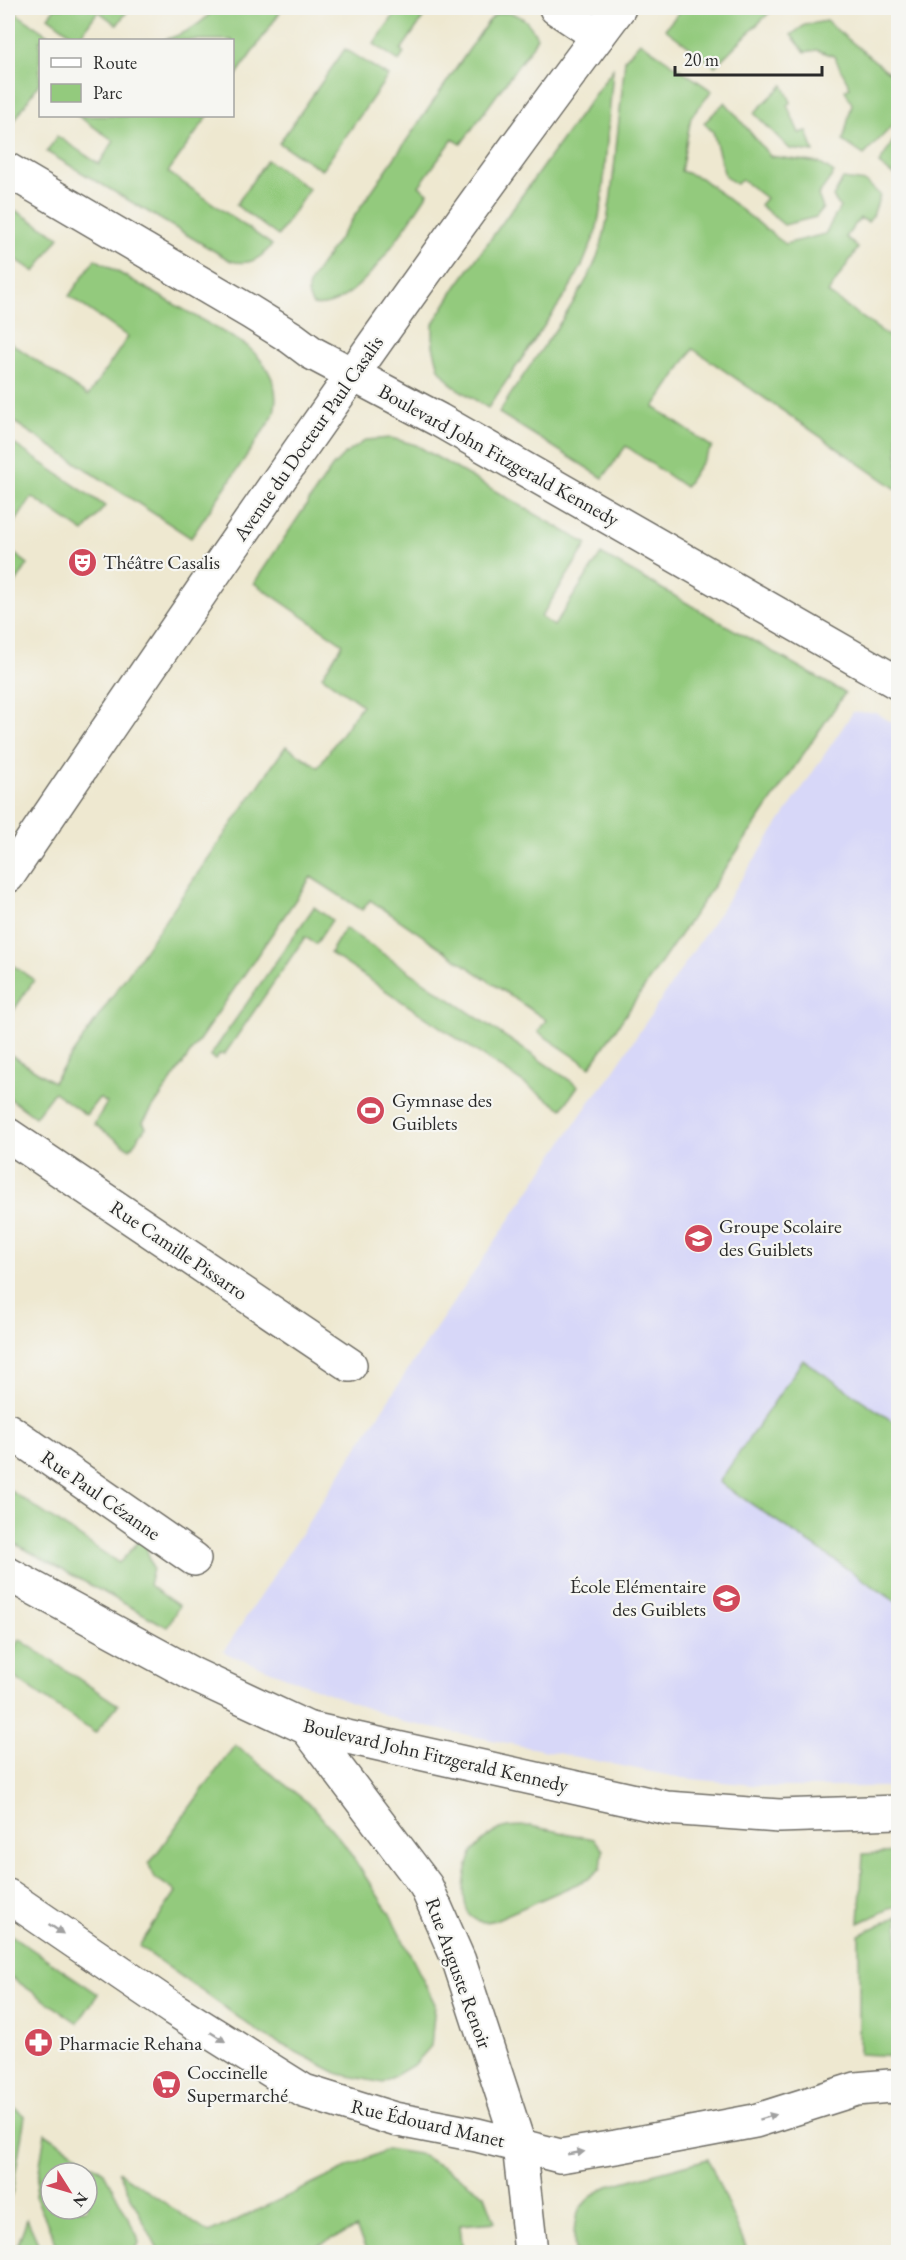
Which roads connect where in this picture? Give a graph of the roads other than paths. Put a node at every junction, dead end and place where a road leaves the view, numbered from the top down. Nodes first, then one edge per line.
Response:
1 (556, 8) edge
2 (619, 8) edge
3 (598, 36) junction
4 (8, 170) edge
5 (352, 374) junction
6 (898, 683) edge
7 (8, 876) edge
8 (8, 1136) edge
9 (350, 1365) dead end
10 (8, 1430) edge
11 (194, 1559) dead end
12 (8, 1574) edge
13 (307, 1728) junction
14 (898, 1812) edge
15 (8, 1896) edge
16 (898, 2088) edge
17 (519, 2145) junction
18 (531, 2253) edge

1 - 3 street
2 - 3 street, Avenue du Docteur Paul Casalis
3 - 5 street, Avenue du Docteur Paul Casalis
4 - 5 street, Boulevard John Fitzgerald Kennedy
5 - 6 street, Boulevard John Fitzgerald Kennedy
5 - 7 street, Avenue du Docteur Paul Casalis
8 - 9 street, Rue Camille Pissarro
10 - 11 street, Rue Paul Cézanne
12 - 13 street, Boulevard John Fitzgerald Kennedy
13 - 14 street, Boulevard John Fitzgerald Kennedy
13 - 17 street, Rue Auguste Renoir
15 -> 17 street, Rue Édouard Manet
17 -> 16 street, Rue Édouard Manet
17 - 18 street, Rue Auguste Renoir

